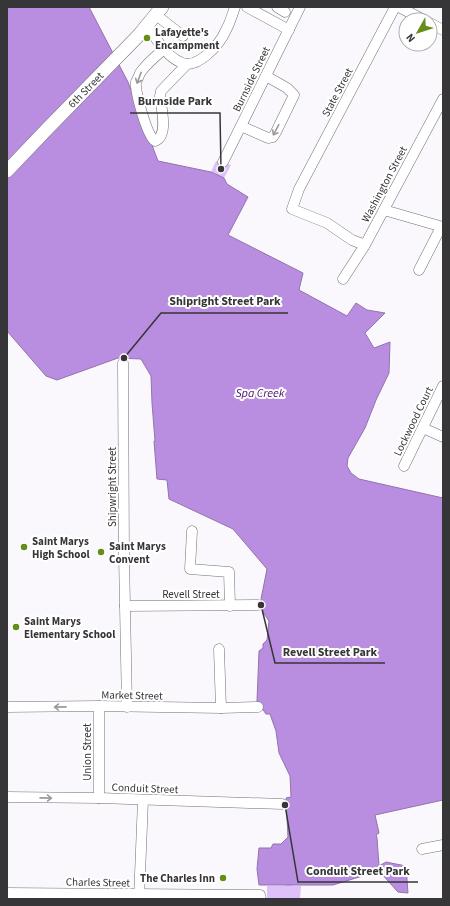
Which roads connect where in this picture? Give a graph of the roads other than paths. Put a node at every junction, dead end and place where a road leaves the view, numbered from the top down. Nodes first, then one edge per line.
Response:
1 (235, 7) edge
2 (247, 7) edge
3 (300, 7) edge
4 (395, 7) edge
5 (399, 7) edge
6 (160, 11) edge
7 (409, 12) edge
8 (143, 30) junction
9 (289, 30) junction
10 (183, 36) dead end
11 (164, 49) junction
12 (187, 64) junction
13 (266, 76) junction
14 (443, 99) edge
15 (241, 126) junction
16 (223, 162) dead end
17 (7, 171) edge
18 (384, 210) junction
19 (442, 227) edge
20 (365, 245) junction
21 (419, 270) dead end
22 (343, 279) dead end
23 (123, 364) dead end
24 (443, 386) edge
25 (423, 428) junction
26 (443, 437) edge
27 (404, 466) dead end
28 (192, 531) dead end
29 (258, 605) dead end
30 (125, 606) junction
31 (230, 606) junction
32 (219, 649) dead end
33 (99, 706) junction
34 (7, 707) edge
35 (127, 707) junction
36 (258, 707) dead end
37 (221, 708) junction
38 (7, 797) edge
39 (99, 798) junction
40 (143, 800) junction
41 (282, 804) dead end
42 (443, 845) edge
43 (422, 849) dead end
44 (7, 893) edge
45 (41, 896) edge
46 (139, 897) edge
47 (260, 897) edge

1 - 12 street
2 - 9 street
3 - 9 street, Burnside Street
4 - 20 street, State Street
5 - 7 street
6 - 8 main road, 6th Street
6 - 10 street
8 - 11 street
8 - 17 main road, 6th Street
9 - 13 street, Burnside Street
11 - 12 street
11 -> 12 street
13 - 15 street, Burnside Street
13 -> 15 street
14 - 18 street, Washington Street
15 - 16 street, Burnside Street
18 - 19 street
18 - 20 street, Washington Street
19 - 21 street
20 - 22 street, Washington Street
23 - 30 street, Shipwright Street
24 - 25 street, Lockwood Court
25 - 26 street
25 - 27 street, Lockwood Court
28 - 31 street
29 - 31 street, Revell Street
30 - 31 street, Revell Street
30 - 35 street, Shipwright Street
32 - 37 street
33 -> 34 street, Market Street
33 - 35 street, Market Street
33 - 39 street, Union Street
35 - 37 street, Market Street
36 - 37 street, Market Street
38 -> 39 street, Conduit Street
39 - 40 street, Conduit Street
40 - 41 street, Conduit Street
40 - 46 street
42 - 43 street
44 - 45 street, Charles Street
45 - 46 street, Charles Street
46 - 47 street, Charles Street

